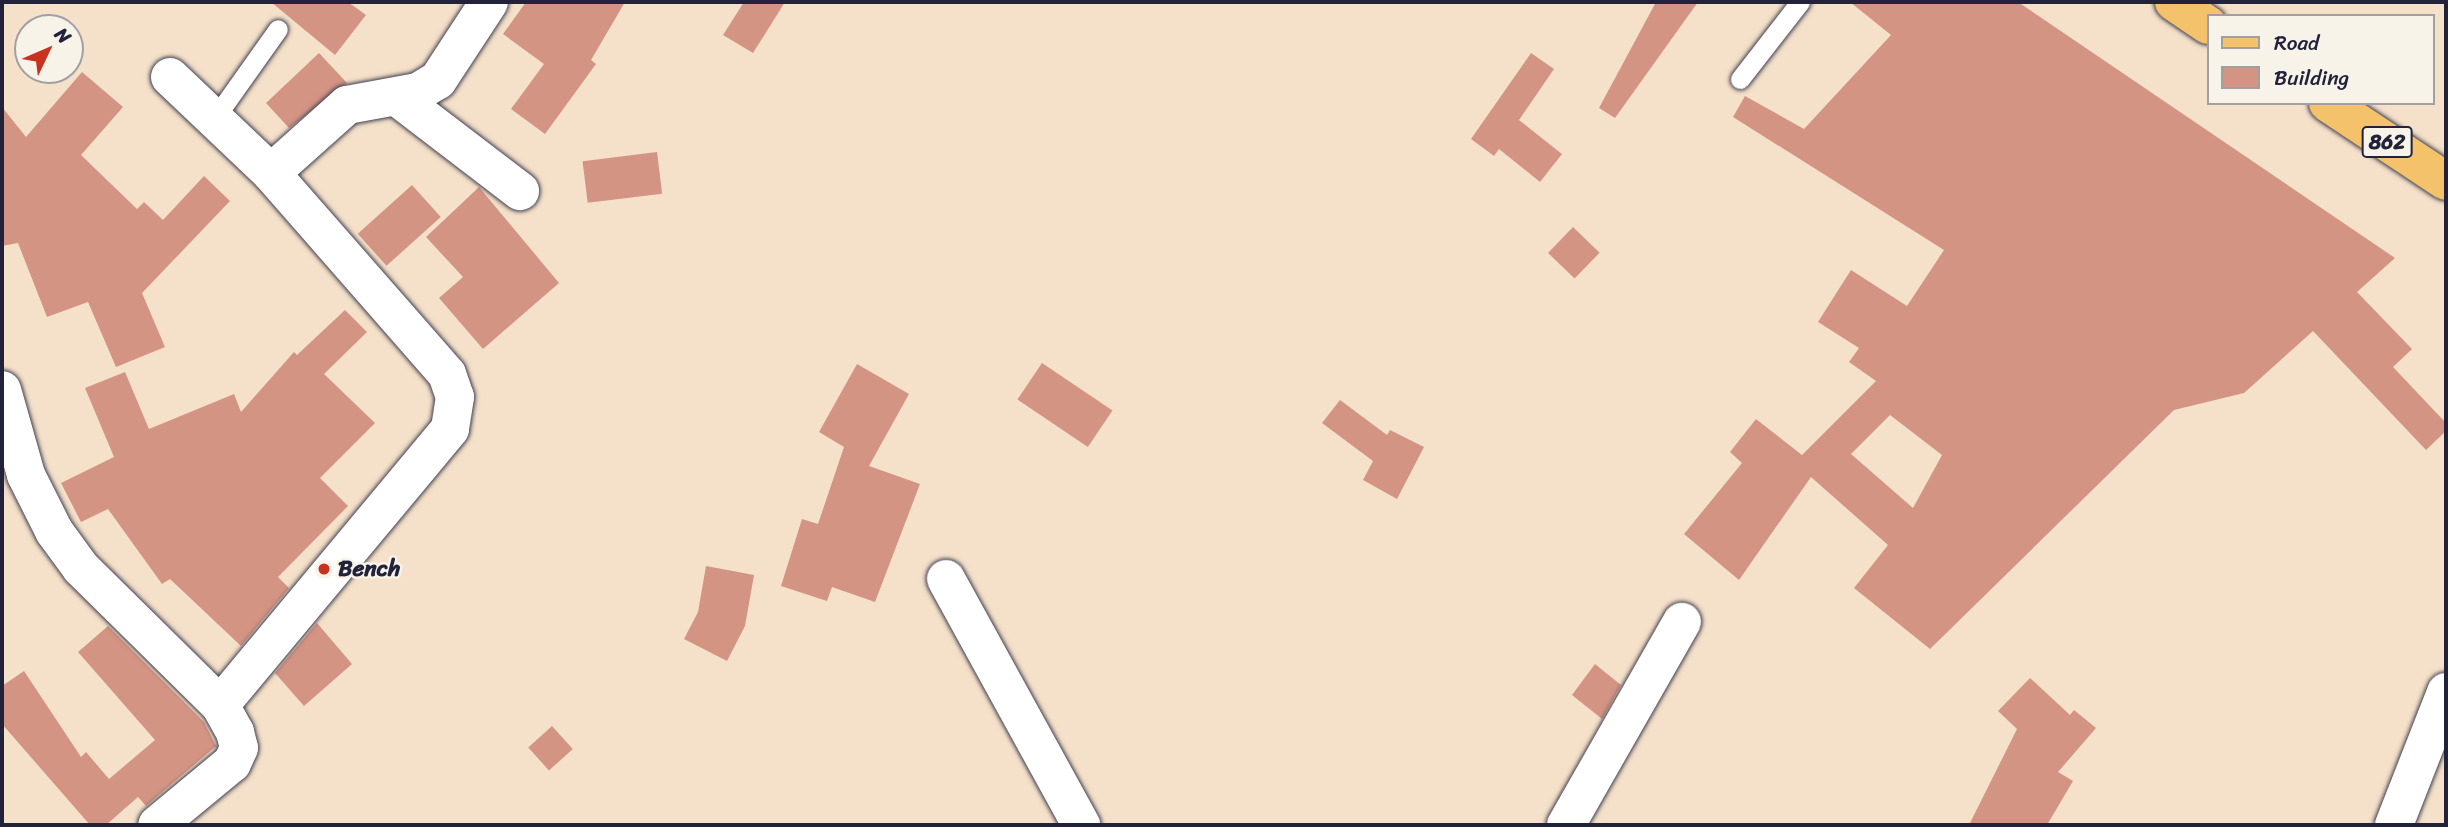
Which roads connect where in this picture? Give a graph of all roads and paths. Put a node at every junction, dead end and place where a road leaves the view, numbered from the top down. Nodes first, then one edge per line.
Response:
1 (489, 2) edge
2 (1800, 2) edge
3 (2174, 2) edge
4 (2206, 23) edge
5 (278, 29) dead end
6 (170, 77) dead end
7 (1740, 79) dead end
8 (397, 97) junction
9 (2331, 105) edge
10 (214, 119) junction
11 (271, 173) junction
12 (2446, 181) edge
13 (520, 191) dead end
14 (2, 390) edge
15 (946, 579) dead end
16 (1682, 622) dead end
17 (2446, 692) edge
18 (220, 705) junction
19 (157, 825) edge
20 (1081, 825) edge
21 (1566, 825) edge
22 (2394, 825) edge

1 - 8 street
2 - 7 lane
3 - 4 main road
5 - 10 lane
6 - 10 street
8 - 11 street
8 - 13 street
9 - 12 main road, 862
10 - 11 street
11 - 18 street
14 - 18 street
15 - 20 street
16 - 21 street
17 - 22 street
18 - 19 street

